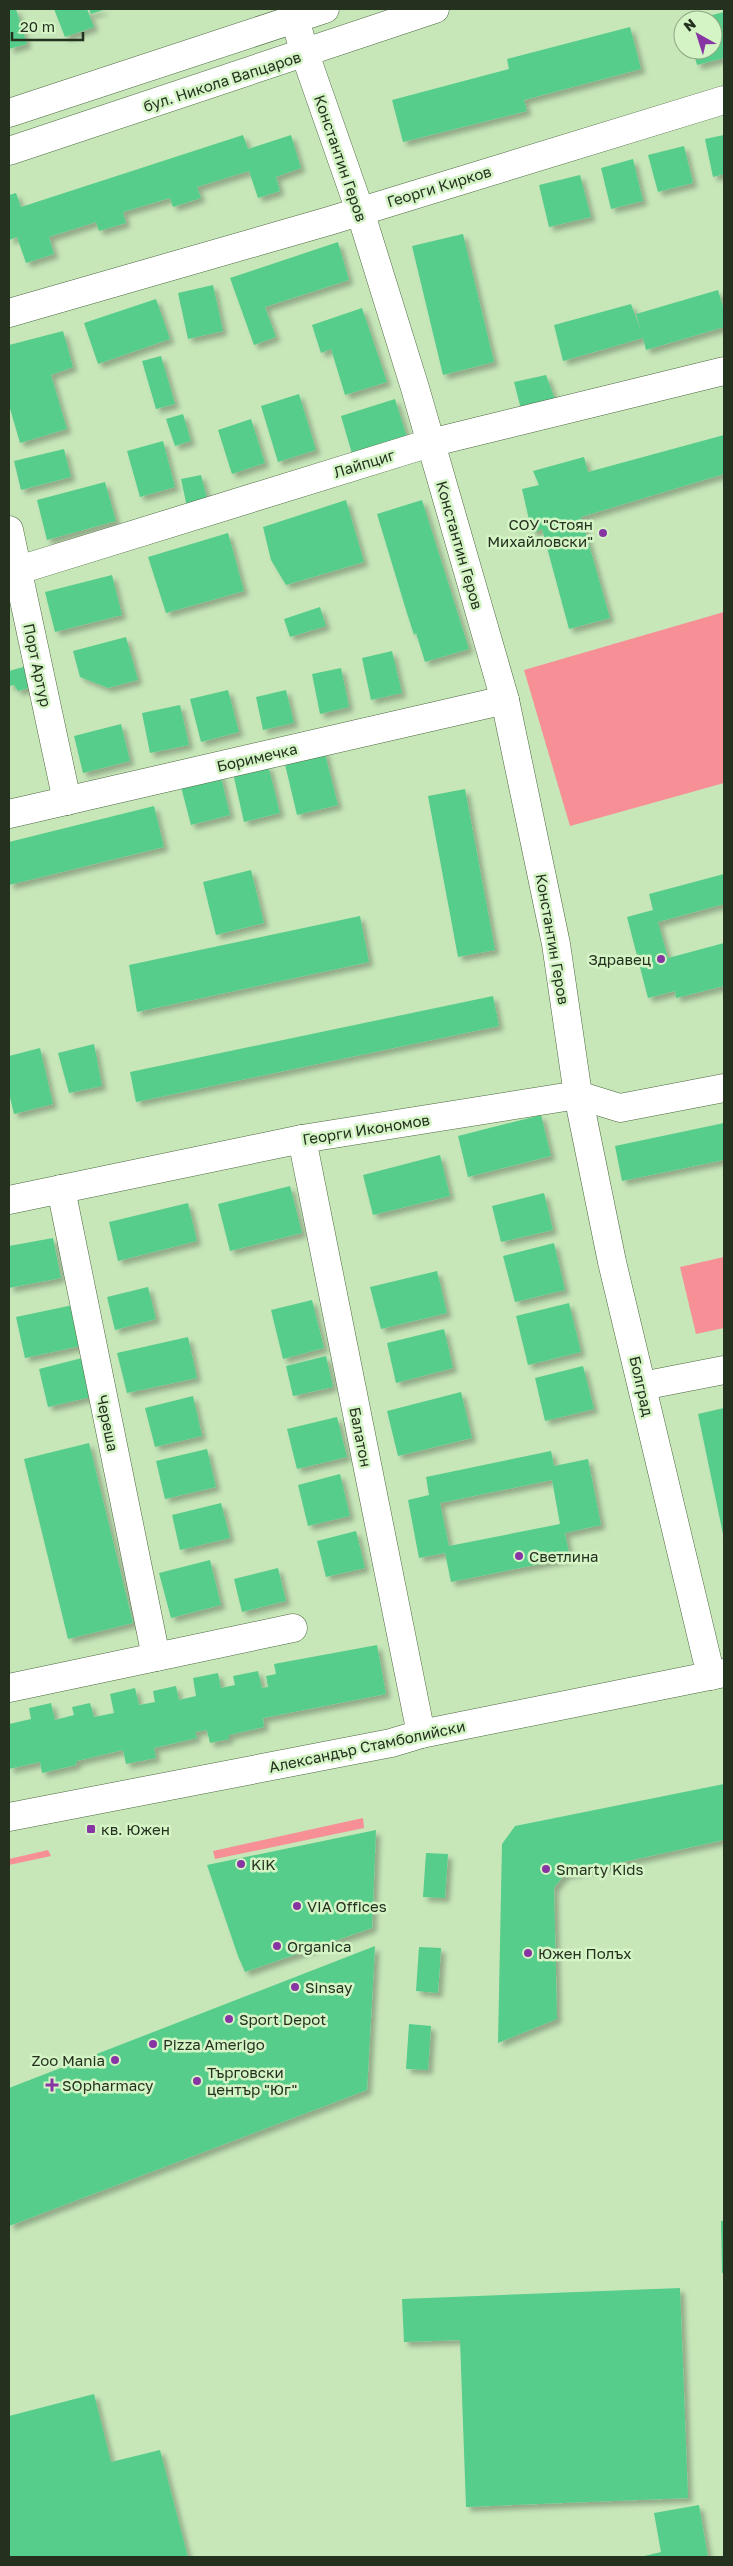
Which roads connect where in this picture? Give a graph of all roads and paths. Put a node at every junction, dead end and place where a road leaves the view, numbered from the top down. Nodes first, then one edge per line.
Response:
1 (325, 9) edge
2 (436, 9) edge
3 (293, 14) edge
4 (305, 54) junction
5 (724, 100) edge
6 (9, 113) edge
7 (9, 151) edge
8 (360, 211) junction
9 (9, 313) edge
10 (724, 371) edge
11 (430, 443) junction
12 (9, 530) edge
13 (13, 572) edge
14 (505, 700) junction
15 (68, 800) junction
16 (9, 814) edge
17 (724, 1088) edge
18 (578, 1095) junction
19 (302, 1139) junction
20 (61, 1189) junction
21 (9, 1200) edge
22 (724, 1370) edge
23 (642, 1386) junction
24 (293, 1628) dead end
25 (156, 1658) junction
26 (718, 1675) edge
27 (9, 1688) edge
28 (421, 1734) junction
29 (9, 1817) edge

1 - 3 street
2 - 4 street, бул. Никола Вапцаров
3 - 4 street, Константин Геров
3 - 6 street
4 - 7 street, бул. Никола Вапцаров
4 - 8 street, Константин Геров
5 - 8 street, Георги Кирков
8 - 9 street, Георги Кирков
8 - 11 street, Константин Геров
10 - 11 street, Лайпциг
11 - 13 street, Лайпциг
11 - 14 street, Константин Геров
12 - 13 street, Порт Артур
13 - 15 street, Порт Артур
14 - 15 street, Боримечка
14 - 18 street, Константин Геров
15 - 16 street, Боримечка
17 - 18 street, Георги Икономов
18 - 19 street, Георги Икономов
18 - 23 street, Болград
19 - 20 street, Георги Икономов
19 - 28 street, Балатон
20 - 21 street, Георги Икономов
20 - 25 street, Череша
22 - 23 street
23 - 26 street, Болград
24 - 25 street
25 - 27 street
26 - 28 street, Александър Стамболийски
28 - 29 street, Александър Стамболийски

